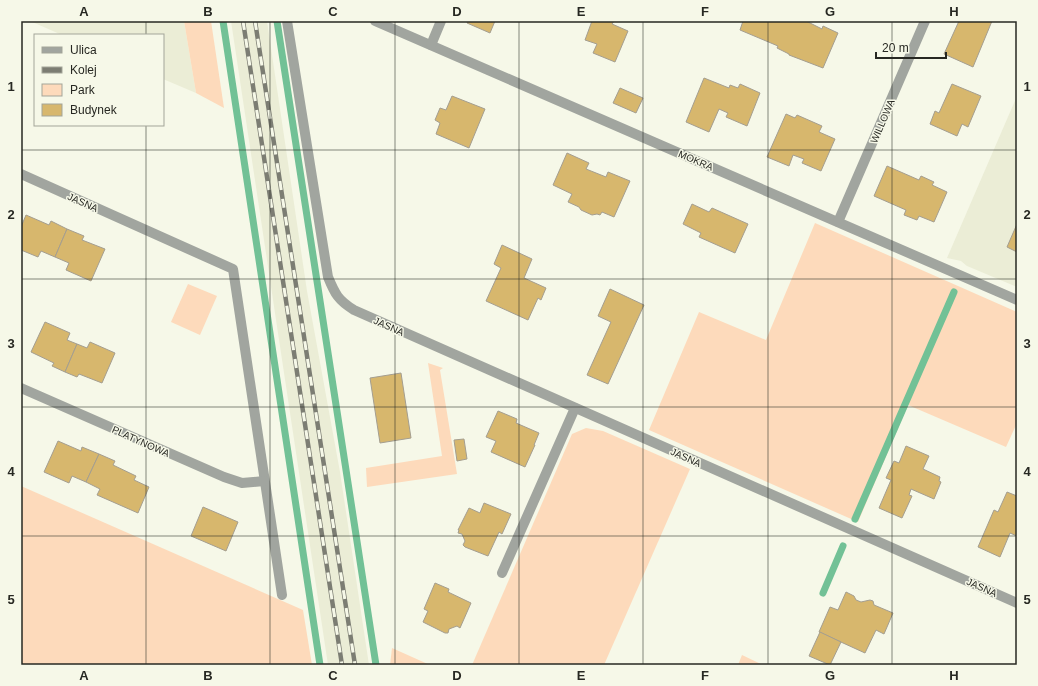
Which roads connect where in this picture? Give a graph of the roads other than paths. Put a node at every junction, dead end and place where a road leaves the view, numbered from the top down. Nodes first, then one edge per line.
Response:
1 (287, 21) edge
2 (375, 21) edge
3 (441, 21) edge
4 (925, 21) edge
5 (431, 45) junction
6 (21, 174) edge
7 (838, 222) junction
8 (1017, 300) edge
9 (21, 388) edge
10 (575, 408) junction
11 (264, 481) junction
12 (502, 573) dead end
13 (282, 595) dead end
14 (1017, 603) edge

1 - 10 street, JASNA
2 - 5 street, MOKRA
3 - 5 street
4 - 7 street, WILLOWA
5 - 7 street, MOKRA
6 - 11 street, JASNA
7 - 8 street, MOKRA
9 - 11 street, PLATYNOWA
10 - 12 street
10 - 14 street, JASNA
11 - 13 street

